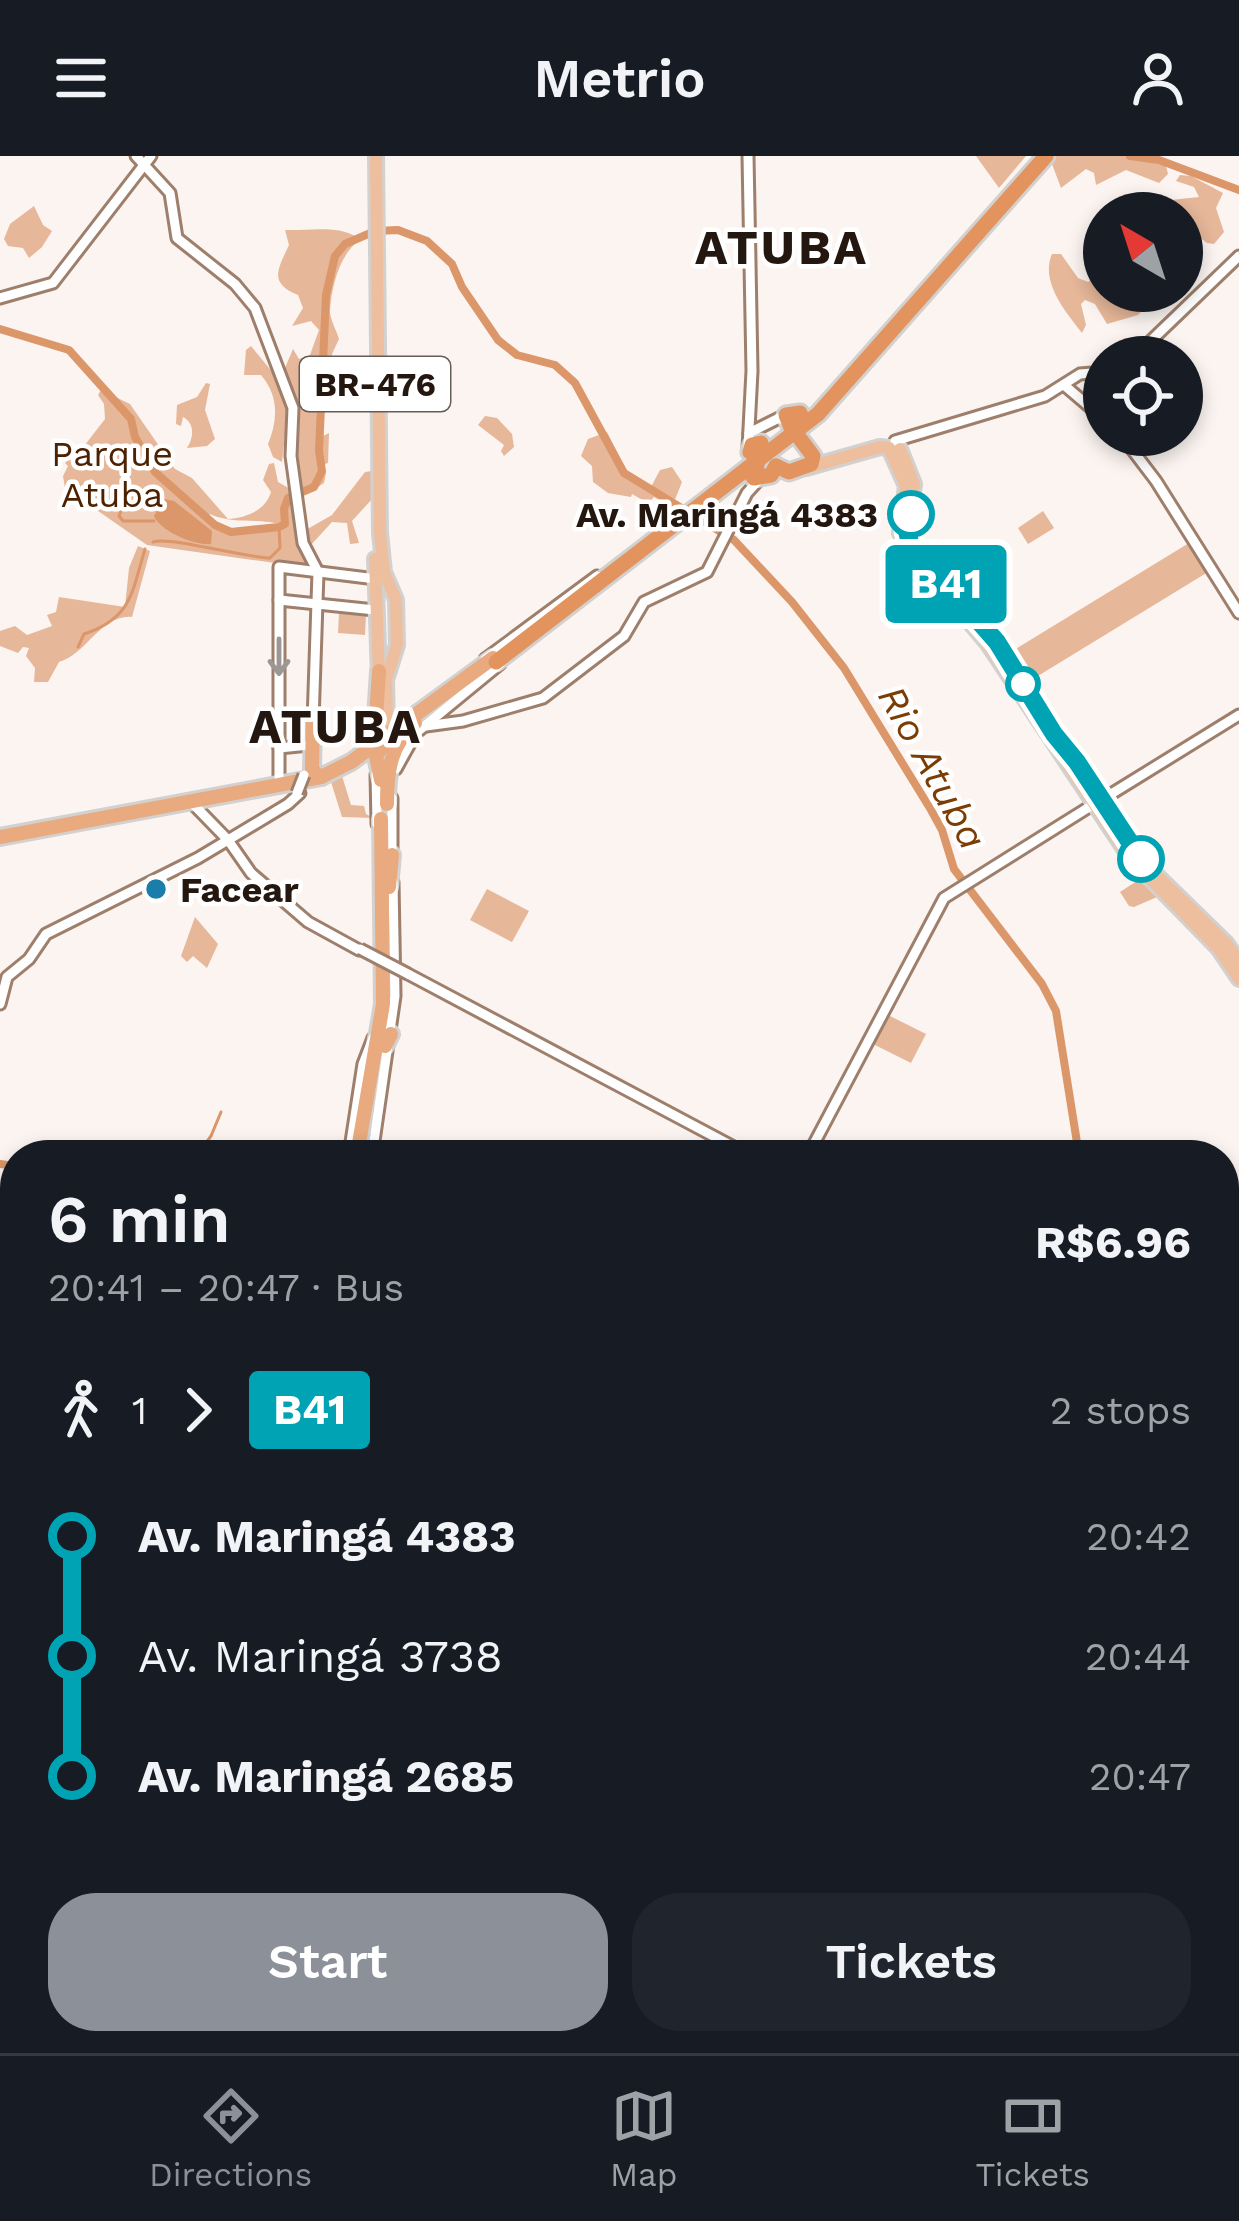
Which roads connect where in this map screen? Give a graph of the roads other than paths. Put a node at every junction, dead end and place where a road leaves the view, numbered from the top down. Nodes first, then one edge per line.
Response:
1 (374, 156) edge
2 (746, 156) edge
3 (1045, 156) edge
4 (143, 159) edge
5 (375, 231) junction
6 (1239, 258) edge
7 (938, 282) junction
8 (0, 298) edge
9 (924, 306) junction
10 (1157, 336) edge
11 (1158, 336) edge
12 (863, 377) junction
13 (1083, 377) edge
14 (1065, 387) junction
15 (844, 388) junction
16 (1083, 402) edge
17 (799, 440) junction
18 (894, 446) junction
19 (757, 453) junction
20 (1136, 456) edge
21 (695, 508) junction
22 (318, 572) junction
23 (383, 580) junction
24 (279, 600) junction
25 (317, 604) junction
26 (375, 610) junction
27 (1239, 610) edge
28 (377, 644) junction
29 (397, 645) junction
30 (492, 662) junction
31 (383, 672) junction
32 (1239, 715) edge
33 (313, 718) junction
34 (429, 720) junction
35 (309, 745) junction
36 (279, 748) junction
37 (381, 748) junction
38 (310, 776) junction
39 (279, 787) junction
40 (1098, 801) junction
41 (185, 803) junction
42 (384, 810) junction
43 (0, 839) edge
44 (228, 840) junction
45 (392, 855) junction
46 (381, 872) junction
47 (1158, 882) junction
48 (383, 888) junction
49 (389, 907) junction
50 (394, 926) junction
51 (356, 947) junction
52 (394, 949) junction
53 (1239, 961) edge
54 (380, 976) junction
55 (410, 976) junction
56 (1239, 980) edge
57 (427, 984) junction
58 (461, 1003) junction
59 (0, 1004) edge
60 (385, 1004) junction
61 (383, 1039) junction
62 (354, 1140) edge
63 (356, 1140) edge
64 (372, 1140) edge
65 (721, 1140) edge
66 (816, 1140) edge

1 - 5 main road, BR-476
2 - 19 main road
3 - 7 highway
3 - 9 highway
3 - 17 highway
4 - 8 main road
4 - 22 main road
5 - 23 main road, BR-476
5 - 23 main road, BR-476
6 - 10 main road
6 - 11 main road
7 - 9 highway
7 - 15 highway
9 - 12 highway
12 - 15 highway
12 - 17 highway
13 - 14 main road
14 - 16 main road
14 - 18 main road
15 - 19 highway
17 - 18 main road
17 - 19 highway
17 - 19 highway
17 - 19 main road
18 - 40 main road
19 - 21 highway
19 - 21 highway
19 - 34 main road
20 - 27 main road
21 - 30 highway
21 - 30 highway
22 - 23 main road
22 - 24 main road
22 - 25 main road
23 - 26 main road, BR-476
23 - 29 main road
24 - 25 main road
24 -> 36 main road
25 - 26 main road
25 - 33 main road
26 - 28 main road, BR-476
28 - 29 main road
28 - 31 main road, BR-476
29 - 31 main road
30 - 34 highway
30 - 37 main road
30 - 37 highway
31 - 37 main road, BR-476
31 - 37 highway
32 - 40 main road
33 - 35 main road
33 - 38 highway
34 - 37 highway
34 - 37 highway
34 - 42 main road, BR-476
35 - 36 main road
35 - 38 main road
36 - 39 main road
37 - 38 highway
37 - 41 highway
37 - 42 highway, BR-476
38 - 39 highway
38 - 44 main road, bridge
39 - 41 highway
40 - 47 main road
40 - 66 main road
41 - 43 highway
41 - 44 main road
42 - 45 main road, BR-476
42 - 46 highway, BR-476
42 - 48 highway, BR-476
44 - 51 main road
44 - 59 main road
45 - 48 highway
45 - 50 main road
46 - 48 highway
46 - 60 highway, BR-476
47 - 53 main road
47 - 56 main road
48 - 49 highway, BR-476
48 - 54 main road, BR-476
49 - 50 highway
49 - 61 highway, BR-476
50 - 52 main road
51 - 54 main road
51 - 55 main road, bridge
52 - 57 main road
52 - 60 main road
54 - 60 main road
55 - 57 main road
55 - 58 main road
55 - 60 main road
57 - 58 main road
58 - 65 main road
60 - 61 main road
60 - 61 main road
60 - 63 highway, BR-476
61 - 62 main road
61 - 64 highway, BR-476

